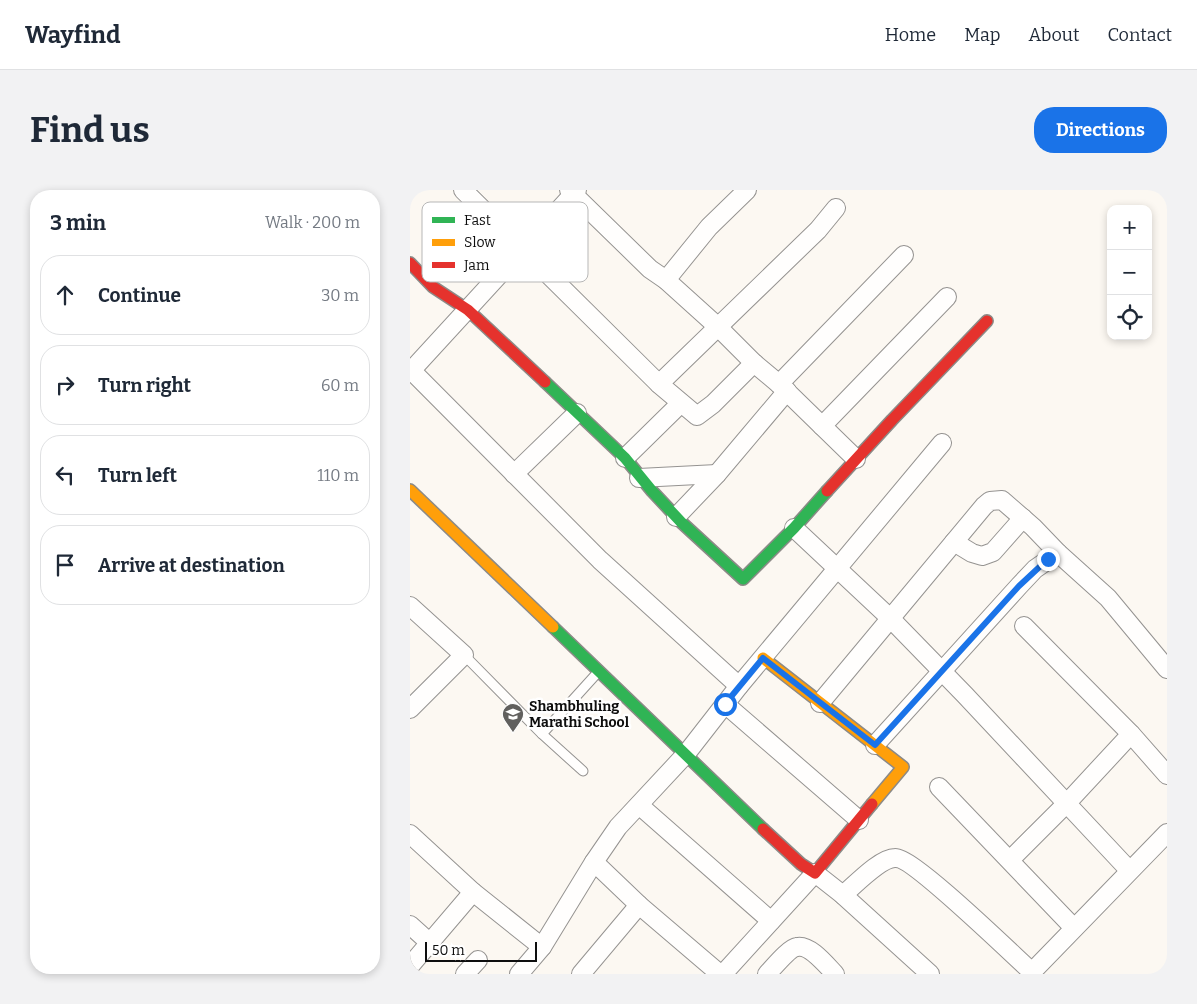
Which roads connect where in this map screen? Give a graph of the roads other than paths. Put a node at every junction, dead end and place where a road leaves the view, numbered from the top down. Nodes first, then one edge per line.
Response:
1 (463, 190) edge
2 (747, 190) edge
3 (573, 191) edge
4 (475, 202) edge
5 (563, 202) edge
6 (584, 202) edge
7 (588, 206) edge
8 (836, 208) dead end
9 (904, 255) dead end
10 (410, 263) edge
11 (422, 275) edge
12 (666, 280) junction
13 (429, 282) edge
14 (493, 282) edge
15 (557, 282) edge
16 (947, 297) dead end
17 (468, 310) junction
18 (987, 321) dead end
19 (717, 326) junction
20 (754, 363) junction
21 (411, 371) edge
22 (659, 384) junction
23 (783, 388) junction
24 (681, 403) junction
25 (577, 414) junction
26 (822, 426) junction
27 (942, 443) dead end
28 (625, 458) junction
29 (856, 459) junction
30 (514, 474) junction
31 (717, 474) junction
32 (639, 478) junction
33 (410, 490) edge
34 (676, 517) junction
35 (1023, 518) junction
36 (794, 528) junction
37 (954, 542) junction
38 (1058, 553) junction
39 (836, 569) junction
40 (414, 618) edge
41 (890, 618) junction
42 (1024, 626) dead end
43 (464, 655) junction
44 (763, 658) junction
45 (1167, 669) edge
46 (599, 671) junction
47 (942, 671) junction
48 (739, 686) junction
49 (820, 703) junction
50 (725, 704) junction
51 (410, 709) edge
52 (542, 734) junction
53 (1131, 734) junction
54 (875, 745) junction
55 (686, 754) junction
56 (583, 771) dead end
57 (1167, 775) edge
58 (939, 788) dead end
59 (1067, 803) junction
60 (639, 805) junction
61 (859, 820) junction
62 (1167, 833) edge
63 (410, 834) edge
64 (1010, 860) junction
65 (594, 862) junction
66 (1129, 870) junction
67 (815, 873) junction
68 (473, 892) junction
69 (843, 895) junction
70 (639, 905) junction
71 (771, 921) junction
72 (410, 925) edge
73 (1074, 928) junction
74 (430, 943) junction
75 (542, 947) junction
76 (478, 960) dead end
77 (410, 966) edge
78 (1031, 973) edge
79 (465, 974) edge
80 (519, 974) edge
81 (581, 974) edge
82 (721, 974) edge
83 (767, 974) edge
84 (836, 974) edge
85 (930, 974) edge

1 - 4 street
2 - 12 street
3 - 5 street
3 - 6 street
7 - 12 street
8 - 19 street
9 - 23 street
10 - 11 street
12 - 19 street
13 - 17 street
14 - 17 street
15 - 22 street
16 - 26 street
17 - 21 street
17 - 25 street
18 - 29 street
19 - 20 street
19 - 22 street
20 - 23 street
20 - 24 street
21 - 30 street
22 - 24 street
23 - 26 street
23 - 31 street
24 - 28 street
25 - 28 street
25 - 30 street
26 - 29 street
27 - 39 street
28 - 32 street
29 - 36 street
30 - 48 street
31 - 32 street
31 - 34 street
32 - 34 street
33 - 46 street
34 - 36 street
35 - 37 street
35 - 37 street
35 - 38 street
36 - 39 street
37 - 41 street
38 - 45 street
38 - 47 street
39 - 41 street
39 - 44 street
40 - 43 street
41 - 47 street
41 - 49 street
42 - 53 street
43 - 51 street
43 - 52 lane
44 - 48 street
44 - 49 street
46 - 52 lane
46 - 55 street
47 - 54 street
47 - 59 street
48 - 50 street
49 - 54 street
50 - 55 street
50 - 61 street
52 - 56 lane
53 - 57 street
53 - 59 street
54 - 61 street
55 - 60 street
55 - 67 street
58 - 64 street
59 - 64 street
59 - 66 street
60 - 65 street
60 - 71 street
61 - 67 street
62 - 66 street
63 - 68 street
64 - 73 street
65 - 70 street
65 - 75 street
66 - 73 street
67 - 69 street
67 - 71 street
68 - 74 street
68 - 75 street
69 - 78 street
69 - 85 street
70 - 81 street
70 - 82 street
71 - 82 street
72 - 74 street
73 - 78 street
74 - 77 street
75 - 80 street
76 - 79 street
83 - 84 street

